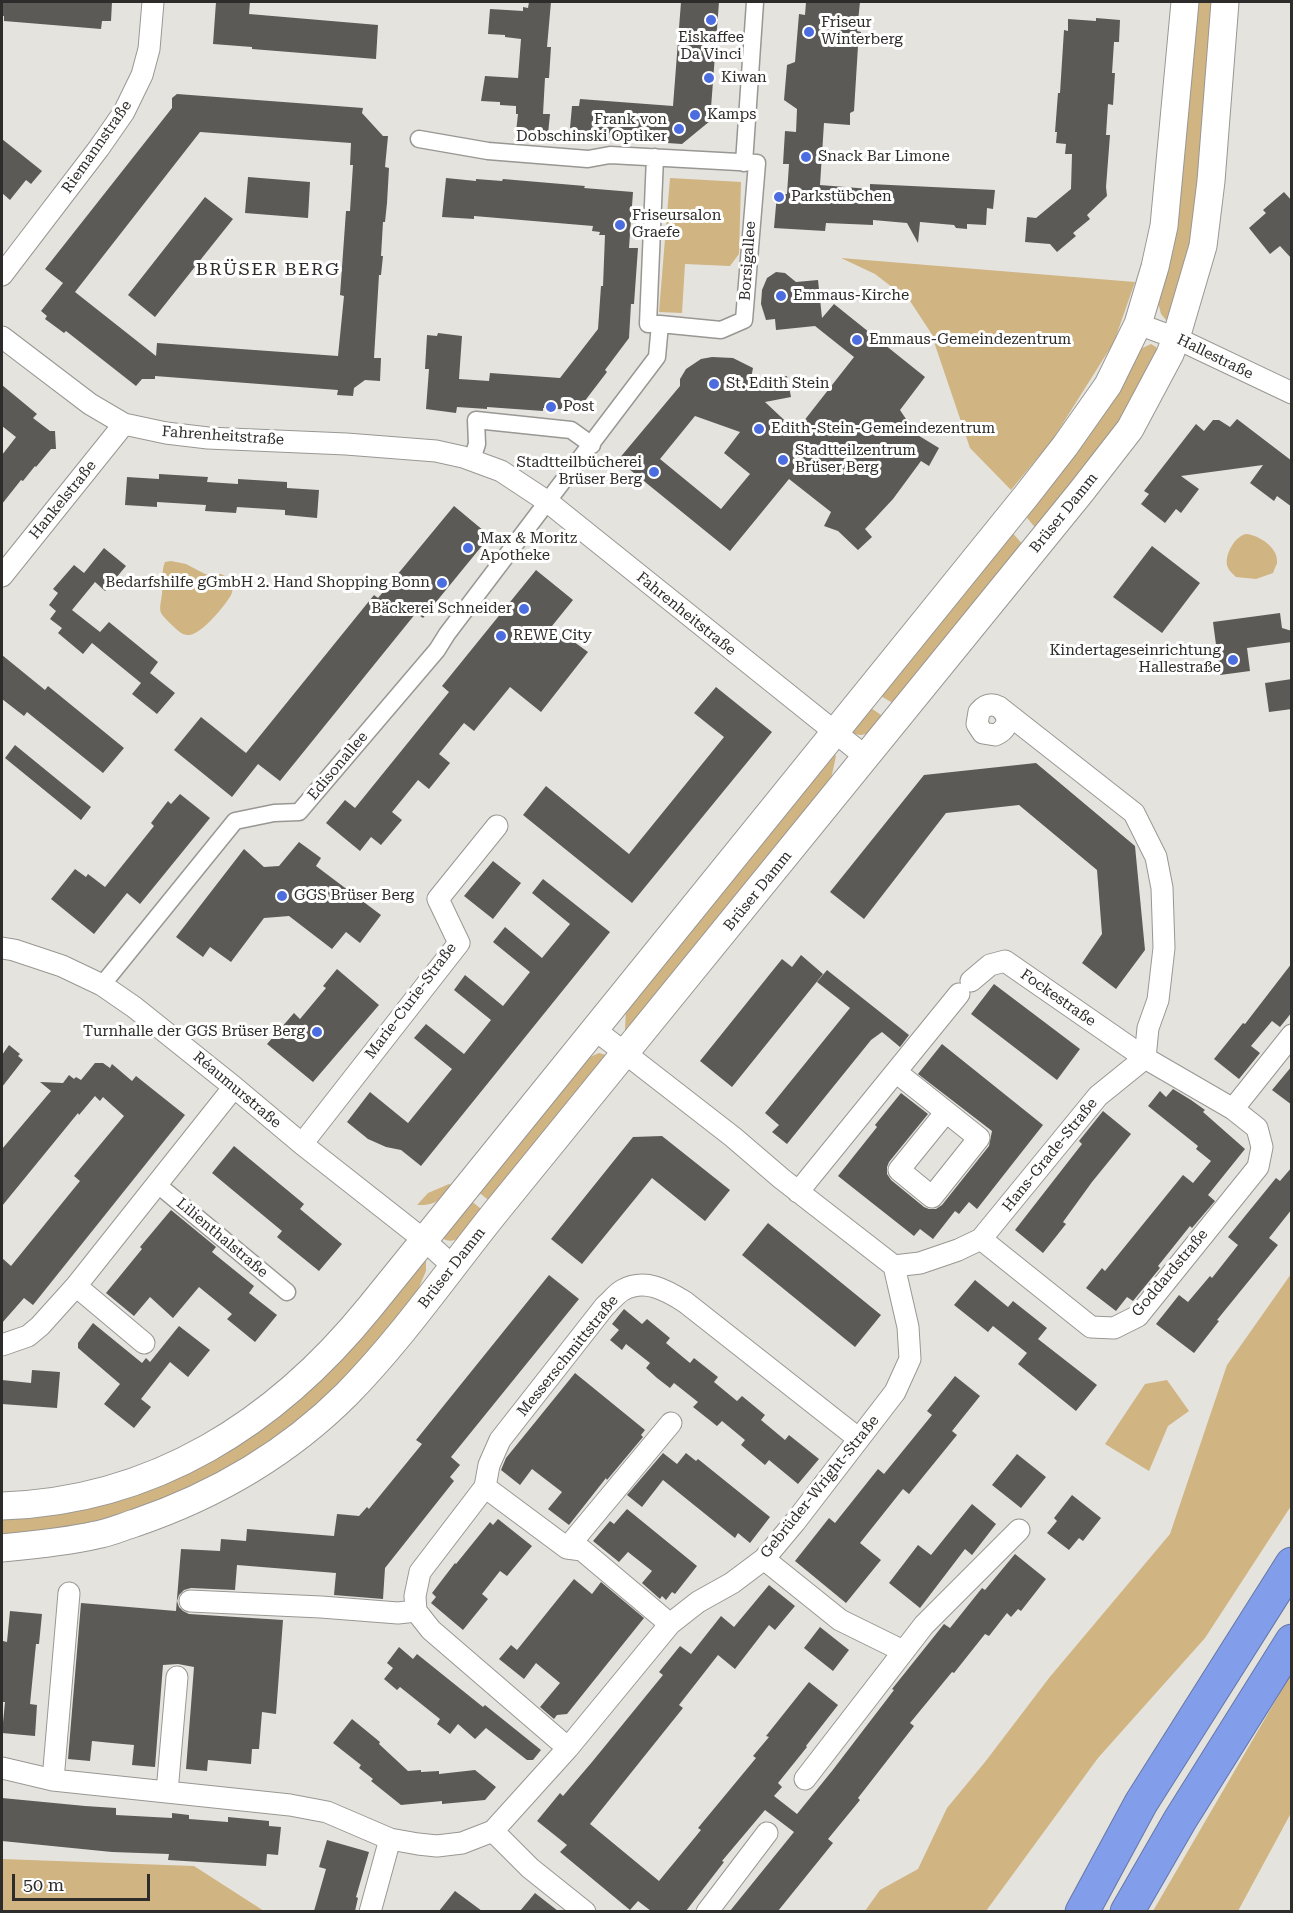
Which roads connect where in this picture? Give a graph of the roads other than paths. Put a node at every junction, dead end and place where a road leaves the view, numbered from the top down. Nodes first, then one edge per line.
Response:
1 (153, 2) edge
2 (755, 2) edge
3 (1185, 2) edge
4 (1225, 2) edge
5 (419, 139) dead end
6 (654, 157) junction
7 (744, 163) junction
8 (2, 275) edge
9 (660, 324) junction
10 (1138, 324) junction
11 (2, 337) edge
12 (1176, 338) junction
13 (1292, 393) edge
14 (124, 424) junction
15 (592, 445) junction
16 (472, 459) junction
17 (548, 502) junction
18 (2, 576) edge
19 (999, 707) dead end
20 (834, 733) junction
21 (866, 757) junction
22 (497, 825) dead end
23 (2, 948) edge
24 (102, 985) junction
25 (594, 1029) junction
26 (1292, 1035) edge
27 (626, 1054) junction
28 (1145, 1058) junction
29 (896, 1072) junction
30 (234, 1087) junction
31 (1233, 1109) junction
32 (946, 1112) dead end
33 (302, 1144) junction
34 (158, 1185) junction
35 (798, 1192) junction
36 (981, 1239) junction
37 (423, 1240) junction
38 (453, 1266) junction
39 (894, 1266) junction
40 (76, 1286) junction
41 (287, 1292) dead end
42 (144, 1343) dead end
43 (2, 1345) edge
44 (671, 1423) dead end
45 (858, 1439) junction
46 (484, 1487) junction
47 (2, 1506) edge
48 (1018, 1530) dead end
49 (2, 1548) edge
50 (567, 1548) junction
51 (764, 1559) junction
52 (1292, 1564) edge
53 (69, 1593) dead end
54 (190, 1601) dead end
55 (416, 1611) junction
56 (670, 1624) junction
57 (1292, 1641) edge
58 (903, 1651) junction
59 (177, 1677) dead end
60 (568, 1748) junction
61 (2, 1768) edge
62 (805, 1779) dead end
63 (53, 1780) junction
64 (167, 1792) junction
65 (493, 1831) junction
66 (767, 1833) dead end
67 (390, 1839) junction
68 (370, 1911) edge
69 (585, 1911) edge
70 (707, 1911) edge
71 (1082, 1911) edge
72 (1127, 1911) edge

1 - 8 street, Riemannstraße
2 - 7 street
3 - 10 street
4 - 12 street, Brüser Damm
5 - 6 street
6 - 7 street
6 - 9 street
7 - 9 street, Borsigallee
9 - 15 street
10 - 12 street, Hallestraße
10 - 20 street
11 - 14 street, Fahrenheitstraße
12 - 13 street, Hallestraße
12 - 21 street, Brüser Damm
14 - 16 street, Fahrenheitstraße
14 - 18 street, Hankelstraße
15 - 16 street
15 - 17 street
16 - 17 street, Fahrenheitstraße
17 - 20 street, Fahrenheitstraße
17 - 24 street, Edisonallee
19 - 28 street
20 - 21 street, Fahrenheitstraße
20 - 25 street
21 - 27 street, Brüser Damm
22 - 33 street, Marie-Curie-Straße
23 - 24 street, Réaumurstraße
24 - 30 street, Réaumurstraße
25 - 27 street
25 - 37 street
26 - 31 street
27 - 35 street
27 - 38 street, Brüser Damm
28 - 29 street, Fockestraße
28 - 31 street, Goddardstraße
28 - 36 street, Hans-Grade-Straße
29 - 32 street
29 - 35 street, Fockestraße
30 - 33 street, Réaumurstraße
30 - 34 street
31 - 36 street, Goddardstraße
33 - 37 street, Réaumurstraße
34 - 40 street
34 - 41 street, Lilienthalstraße
35 - 39 street
36 - 39 street, Hans-Grade-Straße
37 - 38 street, Réaumurstraße
37 - 47 street
38 - 49 street, Brüser Damm
39 - 45 street, Gebrüder-Wright-Straße
40 - 42 street
40 - 43 street
44 - 50 street
45 - 46 street, Messerschmittstraße
45 - 51 street, Gebrüder-Wright-Straße
46 - 50 street
46 - 55 street, Messerschmittstraße
48 - 58 street
50 - 56 street
51 - 56 street, Gebrüder-Wright-Straße
51 - 58 street
52 - 71 highway
53 - 63 street
54 - 55 street
55 - 60 street
56 - 60 street, Gebrüder-Wright-Straße
57 - 72 highway
58 - 62 street
59 - 64 street
60 - 65 street, Gebrüder-Wright-Straße
61 - 63 street, Gebrüder-Wright-Straße
63 - 64 street, Gebrüder-Wright-Straße
64 - 67 street, Gebrüder-Wright-Straße
65 - 67 street, Gebrüder-Wright-Straße
65 - 69 street
66 - 70 street
67 - 68 street

